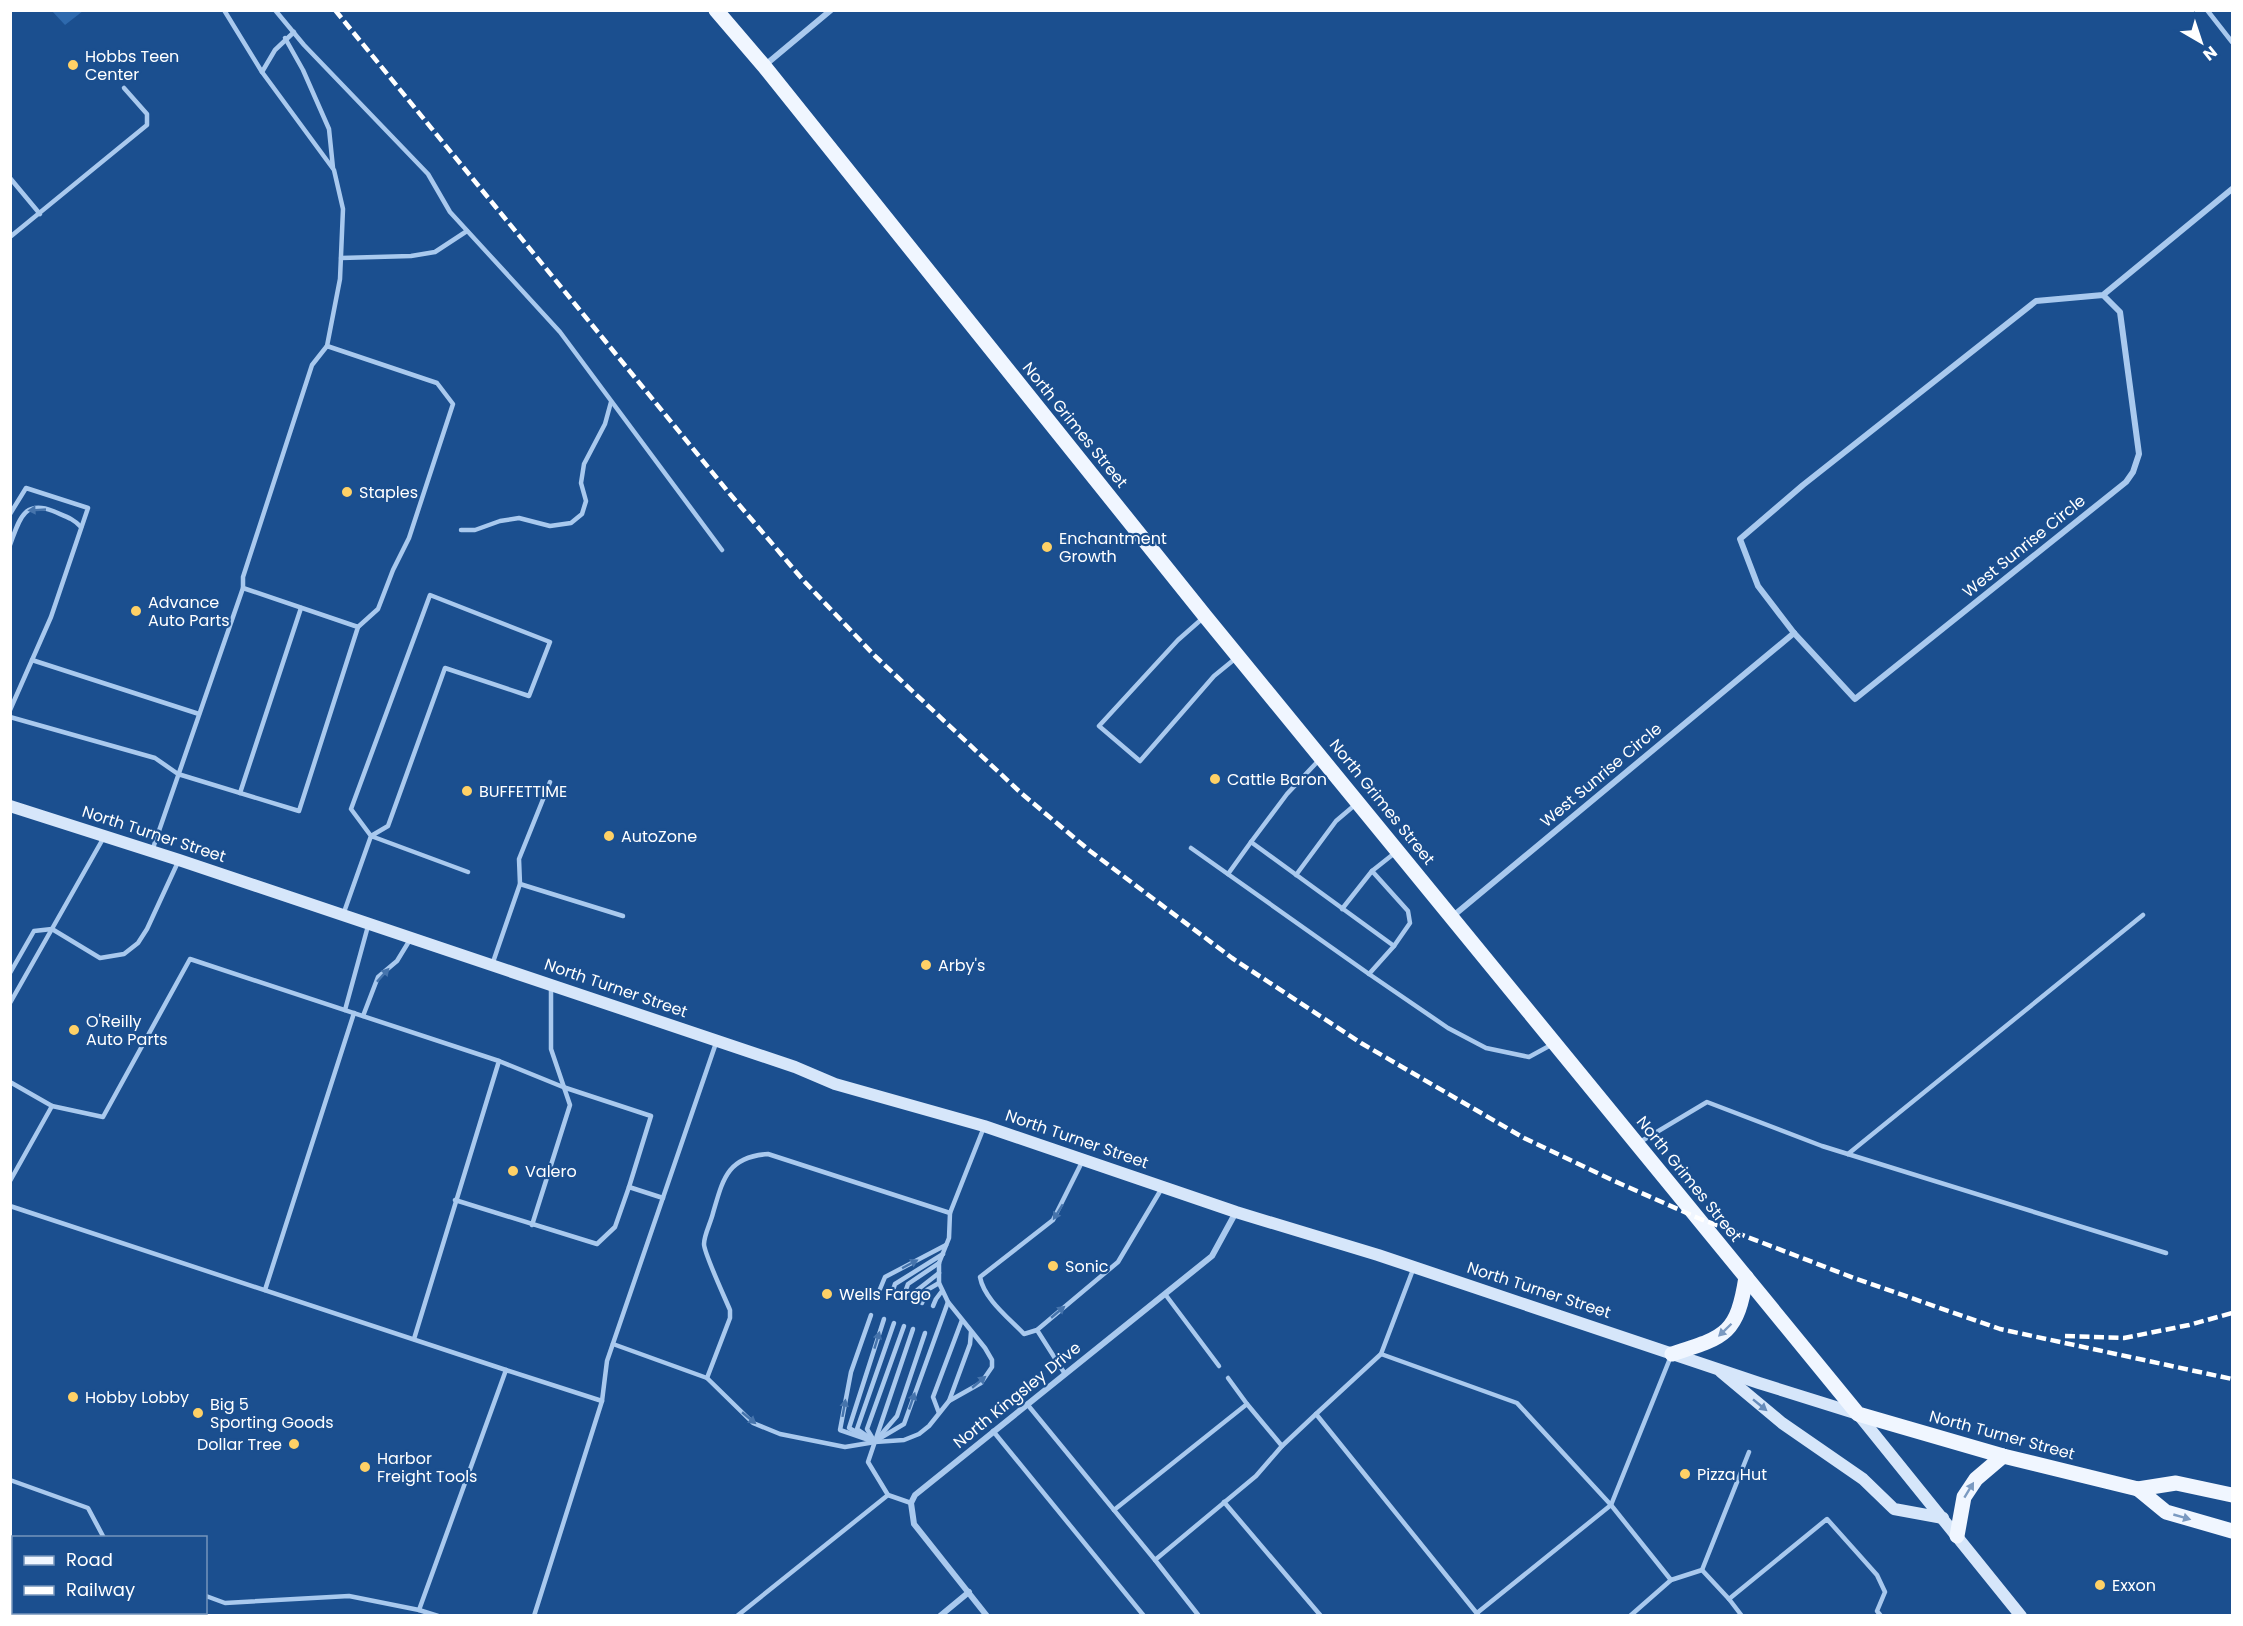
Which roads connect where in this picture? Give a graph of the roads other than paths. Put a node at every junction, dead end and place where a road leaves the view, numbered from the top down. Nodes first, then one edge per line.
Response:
1 (224, 10) edge
2 (275, 10) edge
3 (716, 10) edge
4 (831, 10) edge
5 (2207, 10) edge
6 (294, 32) junction
7 (285, 38) junction
8 (2232, 42) edge
9 (764, 66) junction
10 (262, 72) junction
11 (124, 88) dead end
12 (334, 170) junction
13 (10, 178) edge
14 (2232, 189) edge
15 (40, 214) junction
16 (467, 231) junction
17 (10, 237) edge
18 (341, 258) junction
19 (2103, 295) junction
20 (327, 346) junction
21 (611, 402) junction
22 (10, 514) edge
23 (81, 527) junction
24 (461, 530) dead end
25 (10, 545) edge
26 (722, 550) dead end
27 (243, 588) junction
28 (302, 608) junction
29 (1206, 616) junction
30 (358, 627) junction
31 (1794, 633) junction
32 (1238, 656) junction
33 (33, 660) junction
34 (10, 710) edge
35 (199, 714) junction
36 (10, 717) edge
37 (1322, 757) junction
38 (178, 774) junction
39 (550, 782) dead end
40 (240, 793) junction
41 (1359, 802) junction
42 (10, 806) edge
43 (371, 836) junction
44 (104, 837) junction
45 (1251, 842) junction
46 (1191, 848) dead end
47 (152, 850) junction
48 (1399, 850) junction
49 (179, 860) junction
50 (1372, 871) junction
51 (468, 872) dead end
52 (1228, 874) junction
53 (1296, 875) junction
54 (520, 884) junction
55 (1342, 909) junction
56 (343, 915) junction
57 (2143, 915) dead end
58 (623, 916) dead end
59 (1453, 916) junction
60 (369, 924) junction
61 (52, 929) junction
62 (411, 938) junction
63 (1394, 946) junction
64 (492, 965) junction
65 (10, 973) edge
66 (1369, 974) junction
67 (551, 985) junction
68 (10, 1003) edge
69 (345, 1010) junction
70 (354, 1013) junction
71 (363, 1016) junction
72 (716, 1040) junction
73 (1555, 1042) junction
74 (499, 1061) junction
75 (10, 1082) edge
76 (563, 1087) junction
77 (52, 1106) junction
78 (984, 1126) junction
79 (1637, 1144) junction
80 (1848, 1154) junction
81 (1084, 1160) junction
82 (10, 1181) edge
83 (629, 1187) junction
84 (1162, 1187) junction
85 (663, 1198) junction
86 (455, 1200) junction
87 (10, 1206) edge
88 (1236, 1212) junction
89 (950, 1213) junction
90 (532, 1225) junction
91 (946, 1245) junction
92 (2166, 1253) dead end
93 (943, 1254) junction
94 (939, 1263) junction
95 (1414, 1267) junction
96 (939, 1273) junction
97 (1746, 1277) junction
98 (939, 1283) junction
99 (880, 1289) dead end
100 (265, 1290) junction
101 (942, 1291) junction
102 (892, 1293) dead end
103 (1165, 1294) junction
104 (903, 1298) dead end
105 (913, 1300) dead end
106 (948, 1302) junction
107 (922, 1303) dead end
108 (933, 1306) dead end
109 (871, 1315) dead end
110 (884, 1319) dead end
111 (962, 1320) junction
112 (894, 1323) dead end
113 (904, 1326) dead end
114 (913, 1329) dead end
115 (1037, 1330) junction
116 (972, 1332) junction
117 (925, 1333) dead end
118 (414, 1339) junction
119 (613, 1344) junction
120 (1381, 1354) junction
121 (1672, 1354) junction
122 (1218, 1366) dead end
123 (1715, 1368) junction
124 (506, 1370) junction
125 (1065, 1374) junction
126 (707, 1377) junction
127 (1228, 1378) dead end
128 (602, 1401) junction
129 (949, 1401) junction
130 (1027, 1404) junction
131 (1247, 1404) junction
132 (939, 1413) junction
133 (1316, 1414) junction
134 (1858, 1414) junction
135 (993, 1431) junction
136 (875, 1442) junction
137 (1282, 1446) junction
138 (1749, 1452) dead end
139 (2003, 1456) junction
140 (10, 1480) edge
141 (2138, 1489) junction
142 (888, 1494) junction
143 (2232, 1495) edge
144 (1224, 1502) junction
145 (911, 1503) junction
146 (1611, 1505) junction
147 (1114, 1510) junction
148 (1943, 1518) junction
149 (2232, 1531) edge
150 (103, 1536) edge
151 (1957, 1536) junction
152 (1155, 1560) junction
153 (1702, 1570) junction
154 (1671, 1580) junction
155 (969, 1592) junction
156 (207, 1596) edge
157 (1729, 1599) junction
158 (419, 1610) junction
159 (1877, 1611) junction
160 (1478, 1614) edge
161 (438, 1616) edge
162 (534, 1616) edge
163 (737, 1616) edge
164 (940, 1616) edge
165 (987, 1616) edge
166 (1144, 1616) edge
167 (1199, 1616) edge
168 (1320, 1616) edge
169 (1630, 1616) edge
170 (1742, 1616) edge
171 (1871, 1616) edge
172 (1881, 1616) edge
173 (2021, 1616) edge

1 - 10 lane
2 - 6 lane
3 - 9 main road, North Grimes Street
4 - 9 street
5 - 8 lane
6 - 7 lane
6 - 16 lane
7 - 10 lane
7 - 12 lane
9 - 29 main road, North Grimes Street
10 - 12 lane
11 - 15 lane
12 - 18 lane
13 - 15 lane
14 - 19 street
15 - 17 lane
16 - 18 lane
16 - 21 lane
18 - 20 lane
19 - 31 street, West Sunrise Circle
19 - 31 street, West Sunrise Circle
20 - 27 lane
20 - 30 lane
21 - 24 lane
21 - 26 lane
22 - 23 lane
23 -> 25 lane
23 - 33 lane
27 - 28 lane
27 - 35 lane
28 - 30 lane
28 - 40 lane
29 - 32 main road, North Grimes Street
29 - 32 lane
30 - 40 lane
31 - 59 street, West Sunrise Circle
32 - 37 main road, North Grimes Street
33 - 34 lane
33 - 35 lane
35 - 38 lane
36 - 38 lane
37 - 41 main road, North Grimes Street
37 - 45 lane
38 - 40 lane
38 - 47 lane
39 - 54 lane
41 - 48 main road, North Grimes Street
41 - 53 lane
42 - 44 main road, North Turner Street
43 - 43 lane
43 - 51 lane
43 - 56 lane
44 - 47 main road, North Turner Street
44 - 61 lane
45 - 52 lane
45 - 53 lane
46 - 52 lane
47 - 49 main road, North Turner Street
48 - 50 lane
48 - 59 main road, North Grimes Street
49 - 56 main road, North Turner Street
49 - 61 lane
50 - 55 lane
50 - 63 lane
52 - 66 lane
53 - 55 lane
54 - 58 lane
54 - 64 lane
55 - 63 lane
56 - 60 main road, North Turner Street
57 - 80 lane
59 - 73 main road, North Grimes Street
60 - 62 main road, North Turner Street
60 - 69 lane
61 - 65 lane
61 - 68 lane
62 - 64 main road, North Turner Street
71 -> 62 lane
63 - 66 lane
64 - 67 main road, North Turner Street
66 - 73 lane
67 - 72 main road, North Turner Street
67 - 76 lane
69 - 70 lane
69 - 77 lane
70 - 71 lane
70 - 100 lane
71 - 74 lane
72 - 78 main road, North Turner Street
72 - 85 lane
73 - 79 main road, North Grimes Street
74 - 76 lane
74 - 86 lane
75 - 77 lane
76 - 83 lane
76 - 90 lane
77 - 82 lane
78 - 81 main road, North Turner Street
78 - 89 lane
79 - 80 lane
79 - 97 main road, North Grimes Street
80 - 92 lane
81 - 84 main road, North Turner Street
81 -> 115 lane
83 - 85 lane
83 - 90 lane
84 - 88 main road, North Turner Street
115 -> 84 lane
85 - 119 lane
86 - 90 lane
86 - 118 lane
87 - 100 lane
88 - 95 main road, North Turner Street
88 - 103 street, North Kingsley Drive
89 - 91 lane
89 - 126 lane
91 - 93 lane
99 -> 91 lane
93 - 94 lane
93 - 102 lane
94 - 96 lane
94 - 104 lane
95 - 120 lane
95 - 121 main road, North Turner Street
96 - 98 lane
96 - 105 lane
97 -> 121 main road
97 - 134 main road, North Grimes Street
98 - 101 lane
98 - 107 lane
100 - 118 lane
101 - 106 lane
101 - 108 lane
103 - 122 lane
103 - 125 street, North Kingsley Drive
106 - 111 lane
136 -> 106 lane
136 -> 109 lane
136 -> 110 lane
111 - 116 lane
111 - 132 lane
112 - 136 lane
113 - 136 lane
114 - 136 lane
115 - 125 lane
116 - 129 lane
129 -> 116 lane
117 - 136 lane
118 - 124 lane
119 - 126 lane
119 - 128 lane
120 - 133 lane
120 - 146 lane
121 - 123 main road, North Turner Street
121 - 146 lane
123 - 134 main road, North Turner Street
123 -> 148 main road
124 - 128 lane
124 - 158 lane
125 - 130 street, North Kingsley Drive
126 -> 136 lane
127 - 131 lane
128 - 162 lane
129 - 132 lane
130 - 135 street, North Kingsley Drive
130 - 147 lane
131 - 137 lane
131 - 147 lane
132 - 136 lane
133 - 137 lane
133 - 160 lane
134 - 139 main road, North Turner Street
134 - 148 main road, North Grimes Street
135 - 145 street, North Kingsley Drive
135 - 166 lane
136 - 142 lane
137 - 144 lane
138 - 153 lane
139 - 141 main road, North Turner Street
151 -> 139 main road
140 - 150 lane
141 - 143 main road, North Turner Street
141 -> 149 main road, North Turner Street
142 - 145 lane
142 - 163 lane
144 - 152 lane
144 - 168 lane
145 - 155 street
146 - 154 lane
146 - 160 lane
147 - 152 lane
148 - 151 main road, North Grimes Street
151 - 173 main road, North Grimes Street
152 - 167 lane
153 - 154 lane
153 - 157 lane
154 - 169 lane
155 - 164 street
155 - 165 street
156 - 158 lane
157 - 159 lane
157 - 170 lane
158 - 161 lane
159 - 171 lane
159 - 172 lane

